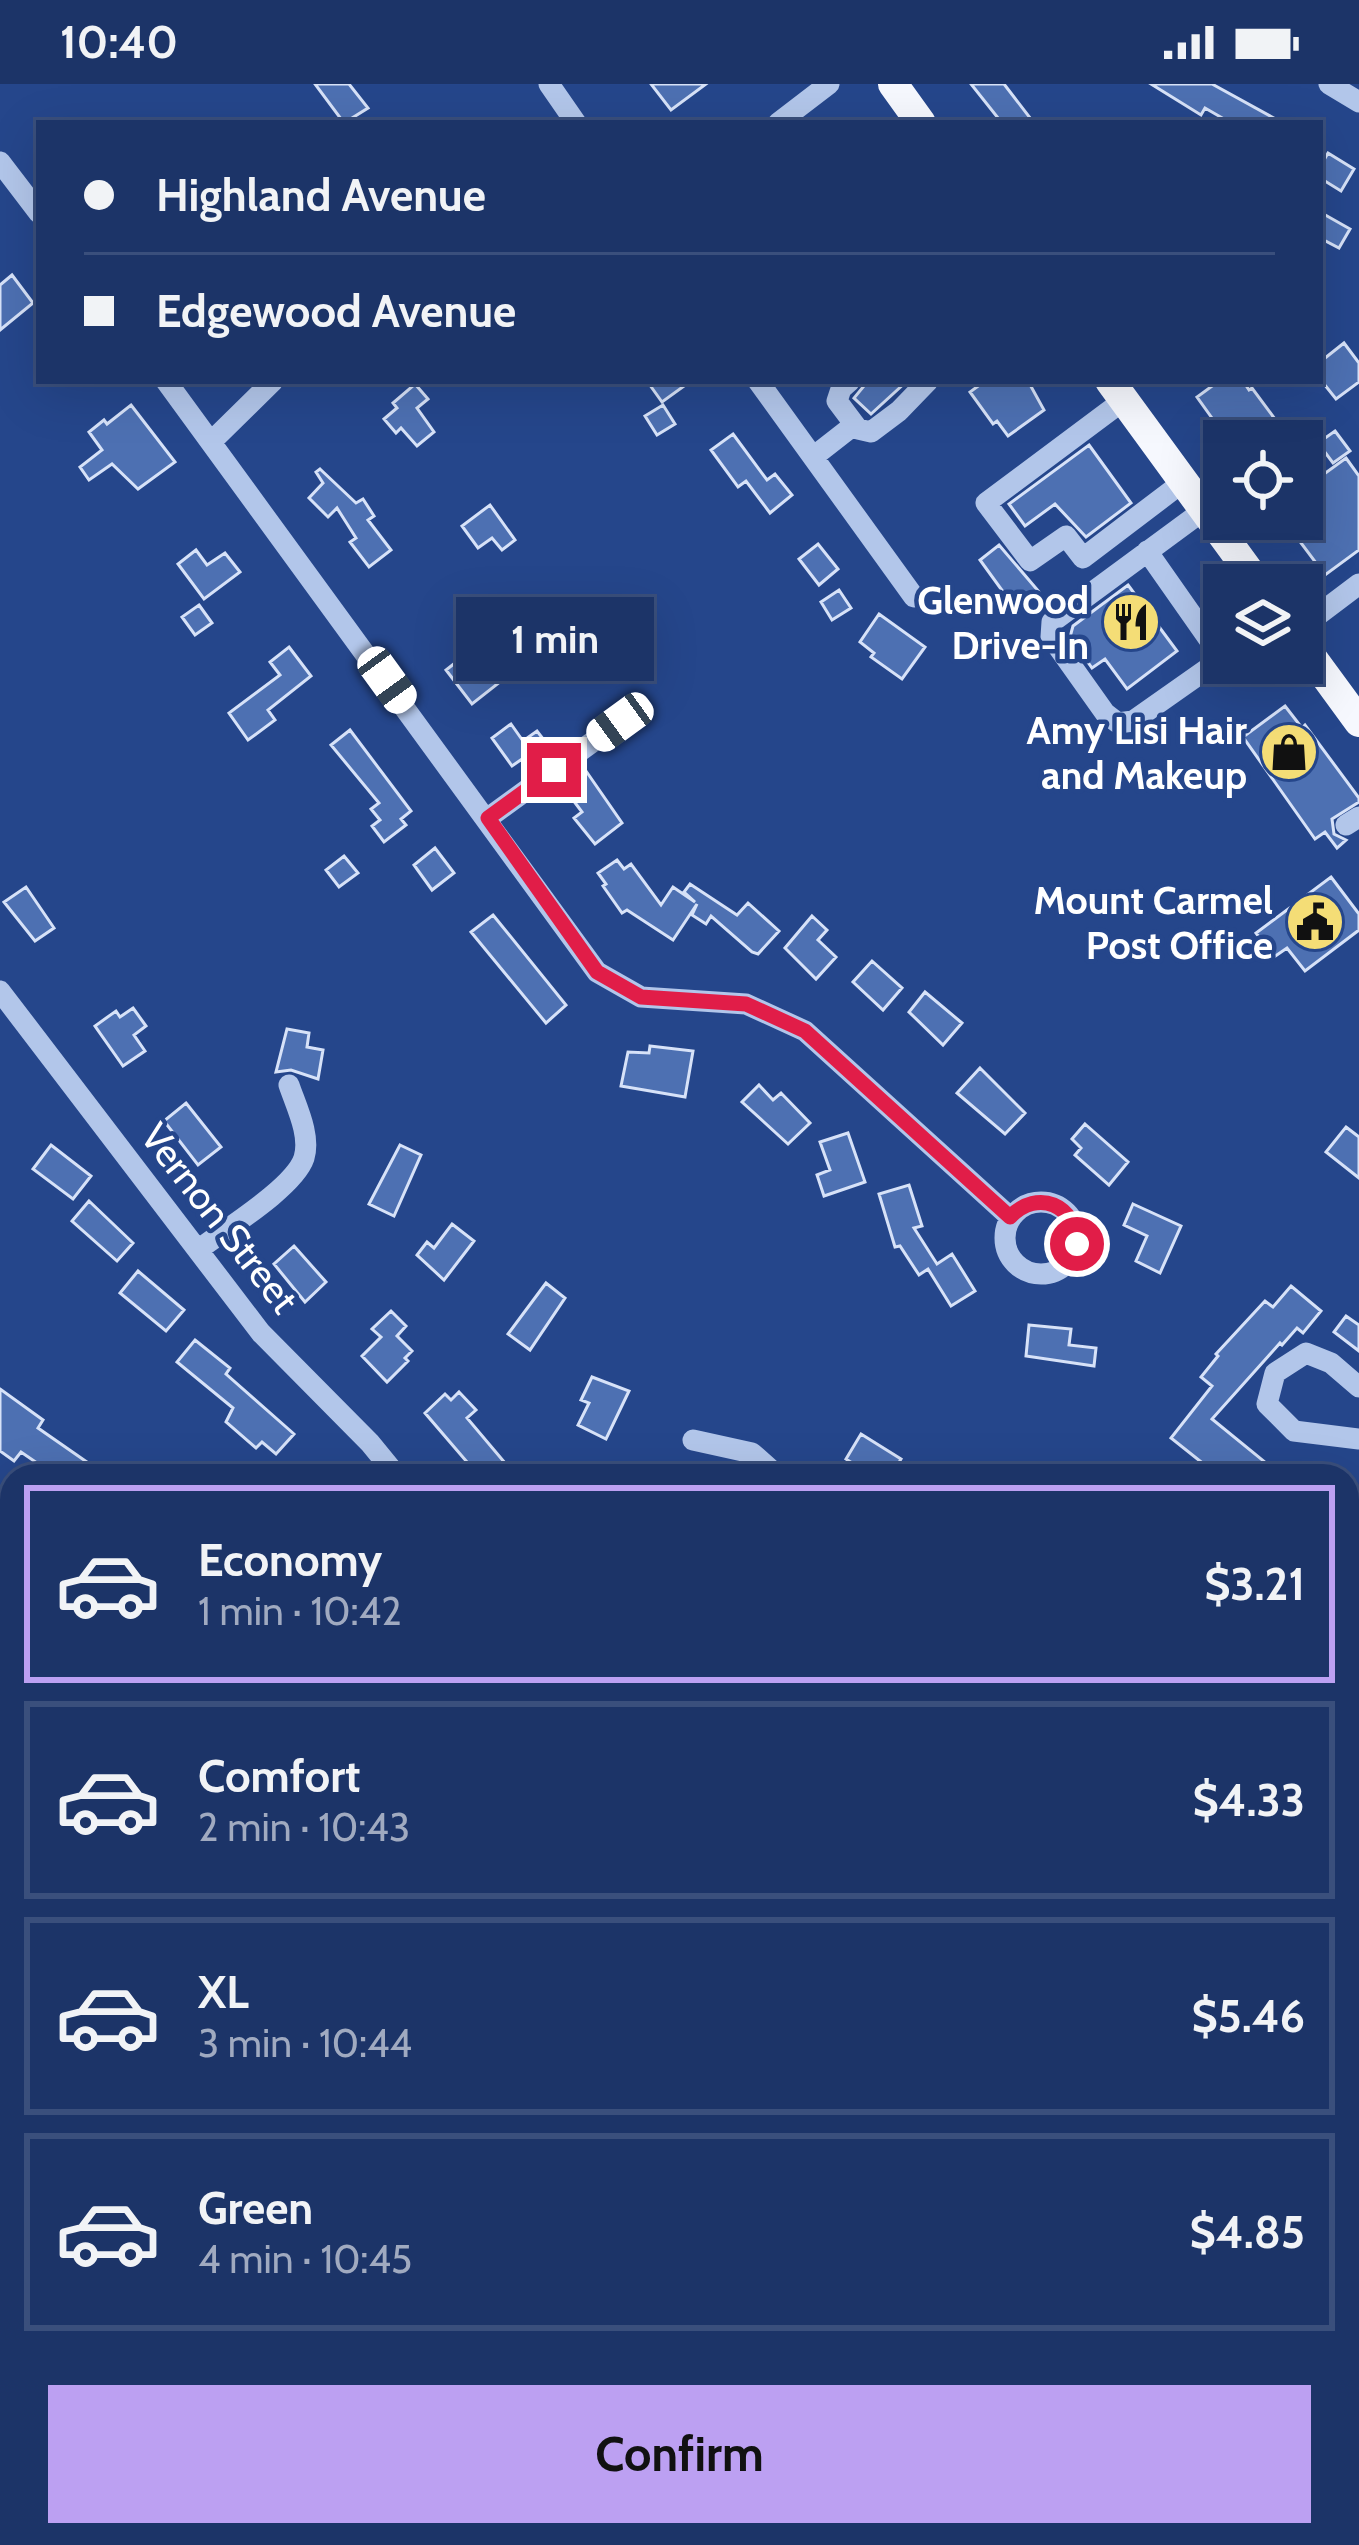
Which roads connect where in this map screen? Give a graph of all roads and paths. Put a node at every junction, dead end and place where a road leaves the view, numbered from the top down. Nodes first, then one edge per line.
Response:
1 (549, 84) edge
2 (829, 84) edge
3 (893, 84) edge
4 (1329, 84) edge
5 (1359, 102) edge
6 (574, 120) edge
7 (782, 120) edge
8 (919, 120) edge
9 (0, 161) edge
10 (36, 209) edge
11 (168, 384) edge
12 (270, 384) edge
13 (760, 384) edge
14 (847, 384) edge
15 (926, 384) edge
16 (1117, 390) edge
17 (854, 425) junction
18 (212, 441) junction
19 (813, 457) junction
20 (1184, 482) junction
21 (1203, 509) edge
22 (1203, 511) edge
23 (1147, 551) junction
24 (1359, 584) edge
25 (914, 597) dead end
26 (1323, 611) edge
27 (1203, 630) edge
28 (1203, 672) edge
29 (1323, 673) edge
30 (620, 722) dead end
31 (1359, 722) edge
32 (488, 818) junction
33 (0, 991) edge
34 (289, 1084) dead end
35 (1010, 1217) dead end
36 (198, 1250) junction
37 (1359, 1387) edge
38 (1359, 1439) edge
39 (693, 1440) dead end
40 (387, 1464) edge
41 (764, 1464) edge

1 - 6 street
2 - 7 street
3 - 8 main road
4 - 5 street
9 - 10 street
11 - 18 street
12 - 18 street
13 - 19 street
14 - 17 street
15 - 17 street
16 - 20 main road
16 - 20 street
17 - 19 street
18 - 32 street
19 - 25 street
20 - 21 main road
22 - 23 street
23 - 27 street
23 - 28 street
24 - 26 street
29 - 31 main road
30 - 32 street
32 - 35 street
33 - 36 street, Vernon Street
34 - 36 street
36 - 40 street, Vernon Street
37 - 38 street
39 - 41 street

